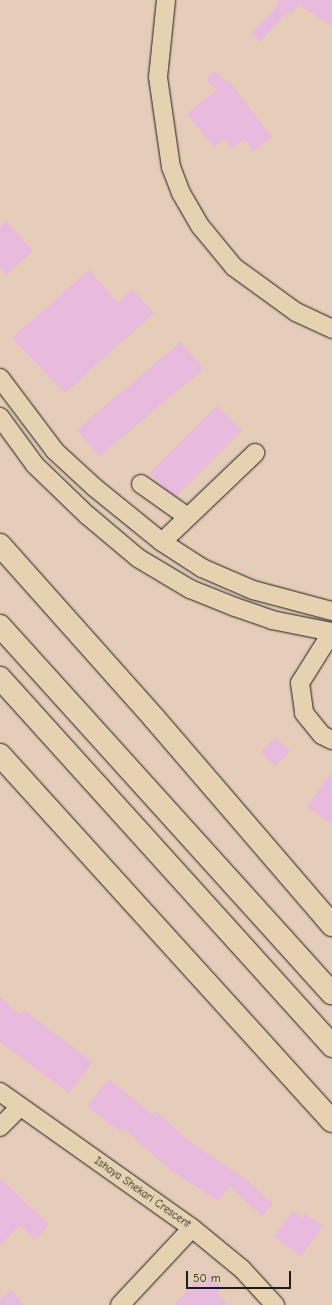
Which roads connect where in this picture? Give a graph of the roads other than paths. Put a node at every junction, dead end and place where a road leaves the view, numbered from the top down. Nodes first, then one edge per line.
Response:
1 (166, 0) edge
2 (332, 330) edge
3 (0, 378) edge
4 (0, 417) edge
5 (255, 453) dead end
6 (141, 484) dead end
7 (188, 517) junction
8 (162, 542) junction
9 (0, 545) edge
10 (332, 611) edge
11 (0, 626) edge
12 (332, 632) edge
13 (0, 678) edge
14 (332, 740) edge
15 (0, 755) edge
16 (332, 926) edge
17 (332, 993) edge
18 (332, 1046) edge
19 (0, 1092) edge
20 (20, 1107) junction
21 (332, 1121) edge
22 (0, 1128) edge
23 (192, 1228) junction
24 (120, 1305) edge
25 (275, 1305) edge

1 - 2 street
3 - 8 street
4 - 12 street
5 - 7 street
6 - 7 street
7 - 8 street
8 - 10 street
9 - 16 main road
11 - 17 main road
12 - 14 street
13 - 18 main road
15 - 21 main road
19 - 20 street, Ishaya Shekari Crescent
20 - 22 street
20 - 23 street, Ishaya Shekari Crescent
23 - 24 street
23 - 25 street, Ishaya Shekari Crescent

